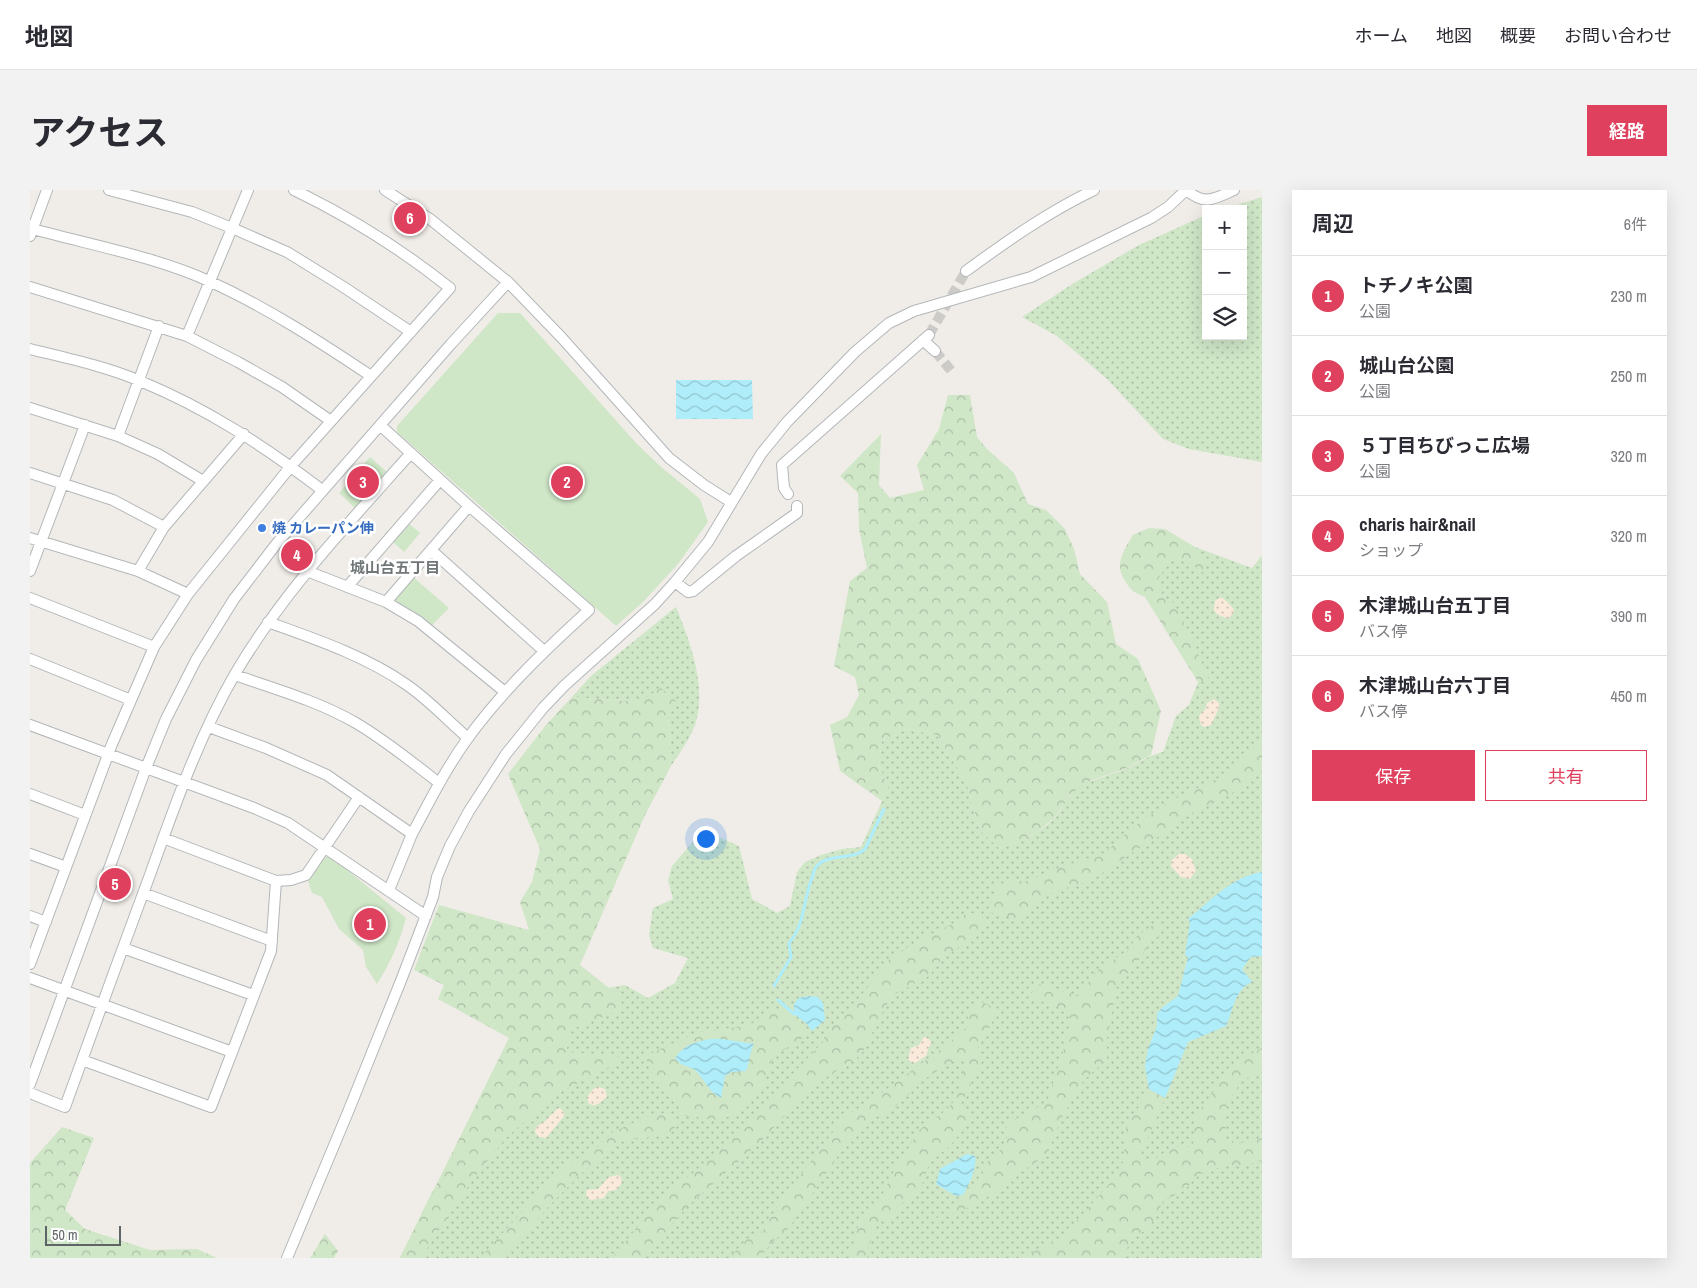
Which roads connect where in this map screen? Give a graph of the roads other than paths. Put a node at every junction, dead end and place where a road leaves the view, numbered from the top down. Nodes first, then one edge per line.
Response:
1 (47, 190) edge
2 (109, 190) edge
3 (248, 190) edge
4 (294, 190) edge
5 (385, 190) edge
6 (1094, 190) edge
7 (1186, 190) edge
8 (1234, 190) edge
9 (232, 228) junction
10 (32, 233) edge
11 (966, 271) tunnel mouth
12 (210, 281) junction
13 (508, 282) junction
14 (30, 287) edge
15 (159, 326) junction
16 (411, 332) junction
17 (187, 336) junction
18 (30, 349) edge
19 (935, 351) tunnel mouth
20 (371, 376) junction
21 (139, 380) junction
22 (30, 408) edge
23 (331, 421) junction
24 (85, 425) junction
25 (381, 426) junction
26 (244, 434) junction
27 (118, 436) junction
28 (411, 453) junction
29 (291, 466) junction
30 (30, 473) edge
31 (440, 480) junction
32 (203, 481) junction
33 (63, 483) junction
34 (322, 490) junction
35 (788, 494) dead end
36 (730, 502) junction
37 (469, 506) junction
38 (797, 506) dead end
39 (164, 527) junction
40 (30, 538) edge
41 (41, 542) junction
42 (431, 550) junction
43 (30, 571) edge
44 (138, 571) junction
45 (307, 571) junction
46 (675, 582) junction
47 (347, 587) junction
48 (188, 594) junction
49 (30, 598) edge
50 (386, 602) junction
51 (268, 622) junction
52 (154, 647) junction
53 (544, 651) junction
54 (30, 659) edge
55 (235, 674) junction
56 (505, 692) junction
57 (131, 700) junction
58 (30, 725) edge
59 (209, 727) junction
60 (468, 738) junction
61 (108, 754) junction
62 (146, 768) junction
63 (184, 782) junction
64 (439, 783) junction
65 (30, 794) edge
66 (359, 797) junction
67 (85, 815) junction
68 (412, 834) junction
69 (163, 838) junction
70 (326, 848) junction
71 (30, 854) edge
72 (66, 867) junction
73 (276, 881) junction
74 (389, 890) junction
75 (143, 893) junction
76 (30, 916) edge
77 (426, 916) junction
78 (46, 922) junction
79 (272, 941) junction
80 (123, 948) junction
81 (30, 964) edge
82 (30, 978) edge
83 (64, 990) junction
84 (253, 996) junction
85 (102, 1004) junction
86 (232, 1052) junction
87 (82, 1060) junction
88 (30, 1084) edge
89 (30, 1093) edge
90 (286, 1258) edge

1 - 10 street
2 - 9 street
3 - 9 street
4 - 16 street
5 - 13 street
6 - 11 street
7 - 8 street
7 - 36 street
9 - 12 street
9 - 16 street
10 - 12 street
12 - 17 street
12 - 20 street
13 - 25 street
13 - 36 street
14 - 15 street
15 - 17 street
15 - 21 street
16 - 20 street
17 - 23 street
18 - 21 street
19 - 35 street
20 - 23 street
21 - 26 street
21 - 27 street
22 - 24 street
23 - 29 street
24 - 27 street
24 - 33 street
25 - 28 street
25 - 34 street
26 - 29 street
26 - 32 street
27 - 32 street
28 - 31 street
28 - 45 street
29 - 34 street
29 - 48 street
30 - 33 street
31 - 37 street
31 - 47 street
32 - 39 street
33 - 39 street
33 - 41 street
34 - 62 street
36 - 46 street
37 - 42 street
37 - 53 street
38 - 46 street
39 - 44 street
40 - 41 street
41 - 43 street
41 - 44 street
42 - 50 street
42 - 53 street
44 - 48 street
45 - 47 street
45 - 51 street
46 - 77 street
47 - 50 street
48 - 52 street
49 - 52 street
50 - 56 street
51 - 55 street
51 - 60 street
52 - 57 street
53 - 56 street
54 - 57 street
55 - 59 street
55 - 64 street
56 - 60 street
57 - 61 street
58 - 61 street
59 - 63 street
59 - 66 street
60 - 64 street
61 - 62 street
61 - 67 street
62 - 63 street
62 - 83 street
63 - 69 street
63 - 70 street
64 - 68 street
65 - 67 street
66 - 68 street
66 - 70 street
67 - 72 street
68 - 74 street
69 - 73 street
69 - 75 street
70 - 73 street
70 - 74 street
71 - 72 street
72 - 78 street
73 - 79 street
74 - 77 street
75 - 79 street
75 - 80 street
76 - 78 street
77 - 90 street
78 - 81 street
79 - 84 street
80 - 84 street
80 - 85 street
82 - 83 street
83 - 85 street
83 - 88 street
84 - 86 street
85 - 86 street
85 - 87 street
86 - 87 street
87 - 89 street

